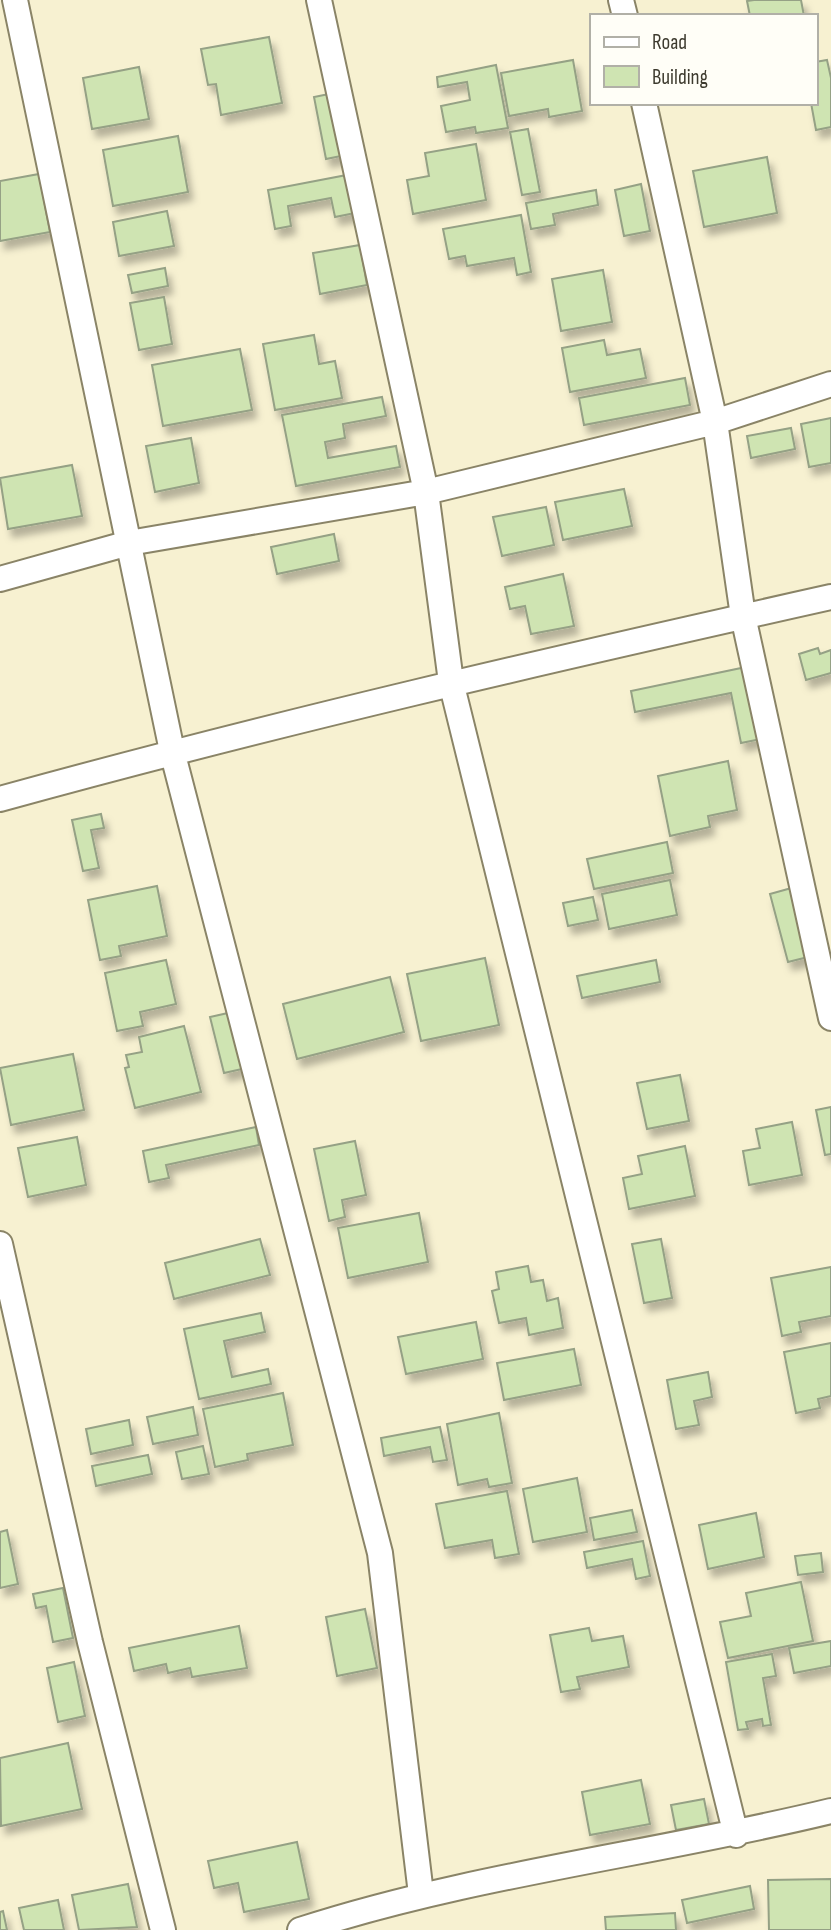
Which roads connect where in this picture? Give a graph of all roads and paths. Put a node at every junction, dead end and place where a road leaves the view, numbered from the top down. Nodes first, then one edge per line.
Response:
1 (15, 0) edge
2 (319, 0) edge
3 (644, 105) edge
4 (831, 384) edge
5 (715, 422) junction
6 (426, 492) junction
7 (128, 543) junction
8 (0, 579) edge
9 (831, 597) edge
10 (743, 616) junction
11 (451, 682) junction
12 (172, 751) junction
13 (0, 799) edge
14 (831, 1018) edge
15 (0, 1244) edge
16 (831, 1811) edge
17 (736, 1835) junction
18 (421, 1894) junction
19 (365, 1920) edge
20 (163, 1930) edge
21 (300, 1930) edge

1 - 7 street
2 - 6 street
3 - 5 street
4 - 5 street
5 - 6 street
5 - 10 street
6 - 7 street
6 - 11 street
7 - 8 street
7 - 12 street
9 - 10 street
10 - 11 street
10 - 14 street
11 - 12 street
11 - 17 street
12 - 13 street
12 - 18 street
15 - 20 street
16 - 17 street
17 - 18 street
18 - 19 street
19 - 21 street

